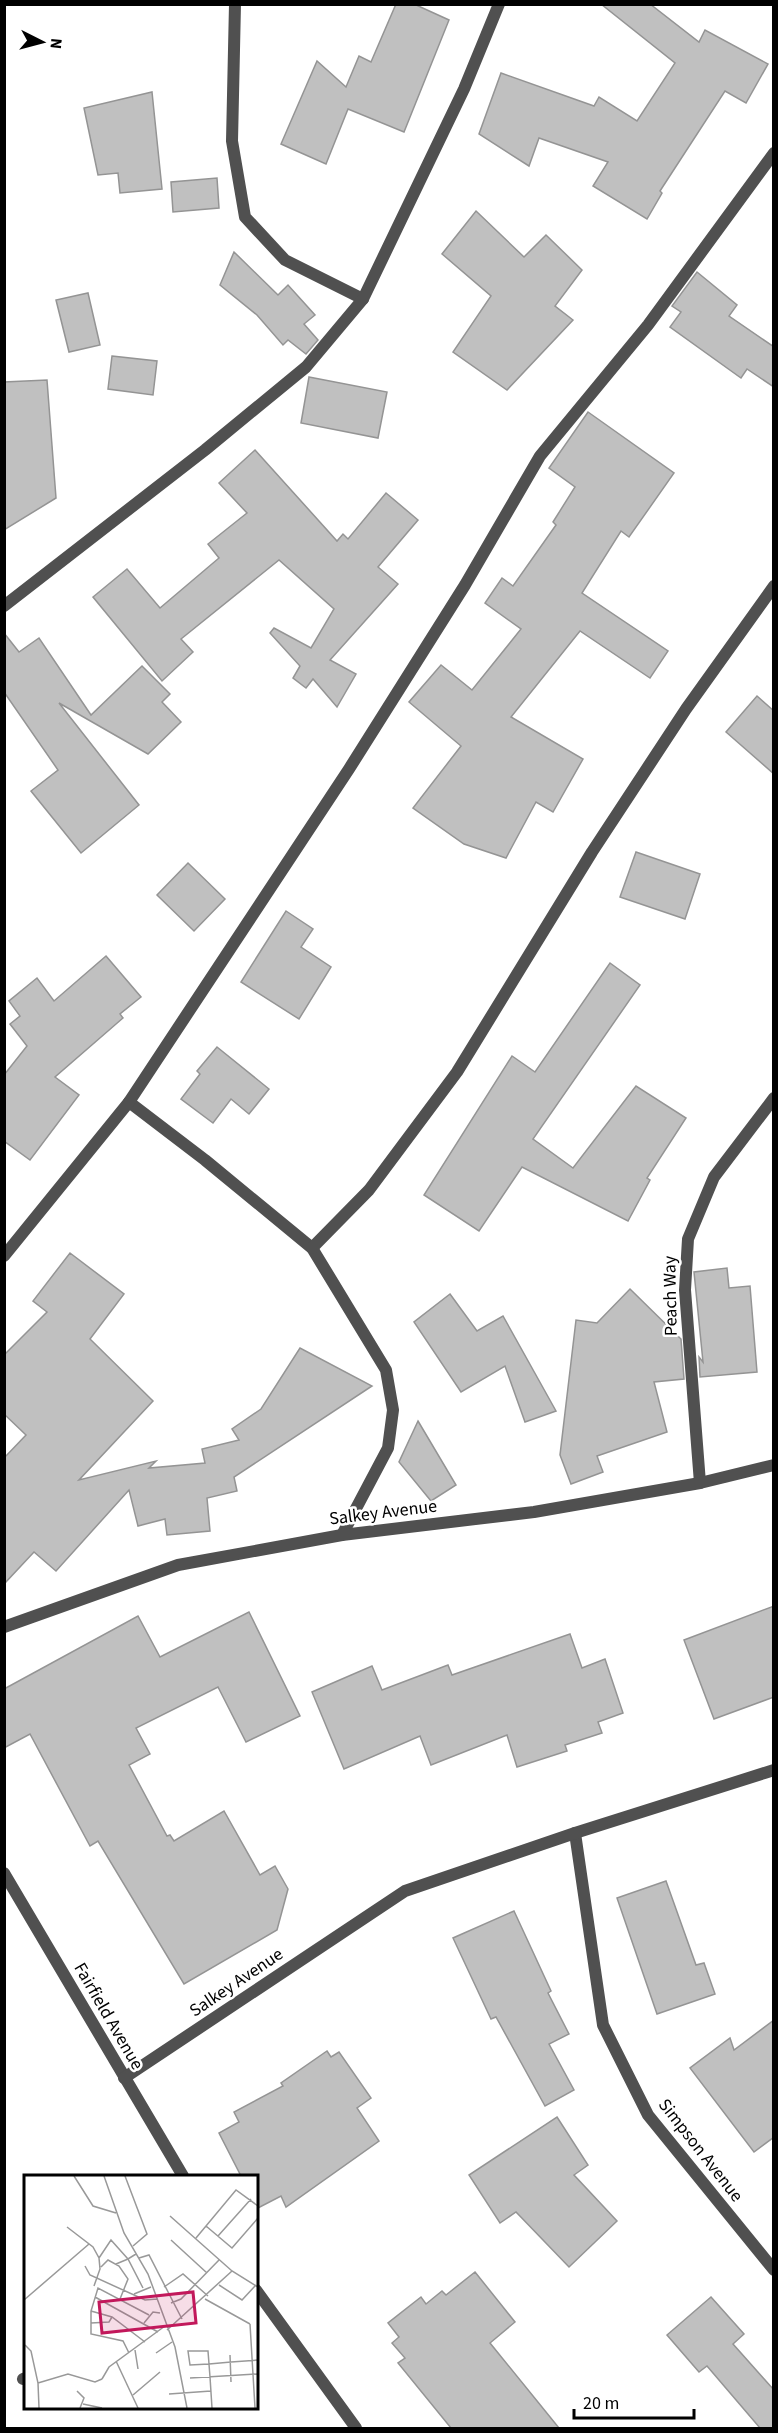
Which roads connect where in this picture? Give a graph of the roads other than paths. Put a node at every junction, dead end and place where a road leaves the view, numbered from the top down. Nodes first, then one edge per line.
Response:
1 (235, 4) edge
2 (499, 4) edge
3 (774, 153) edge
4 (363, 299) junction
5 (774, 586) edge
6 (4, 606) edge
7 (774, 1098) edge
8 (129, 1102) junction
9 (312, 1248) junction
10 (4, 1256) edge
11 (774, 1465) edge
12 (700, 1483) junction
13 (342, 1535) junction
14 (4, 1627) edge
15 (774, 1770) edge
16 (575, 1833) junction
17 (4, 1873) edge
18 (8, 1888) edge
19 (124, 2078) junction
20 (182, 2175) edge
21 (774, 2270) edge
22 (258, 2293) edge
23 (356, 2428) edge

1 - 4 street
2 - 4 street
3 - 8 street
4 - 6 street
5 - 9 street
7 - 12 street, Peach Way
8 - 9 street
8 - 10 street
9 - 13 street
11 - 12 street, Salkey Avenue
12 - 13 street, Salkey Avenue
13 - 14 street, Salkey Avenue
15 - 16 street, Salkey Avenue
16 - 19 street, Salkey Avenue
16 - 21 street, Simpson Avenue
17 - 18 street, Fairfield Avenue
18 - 19 street, Fairfield Avenue
19 - 20 street, Fairfield Avenue
22 - 23 street

